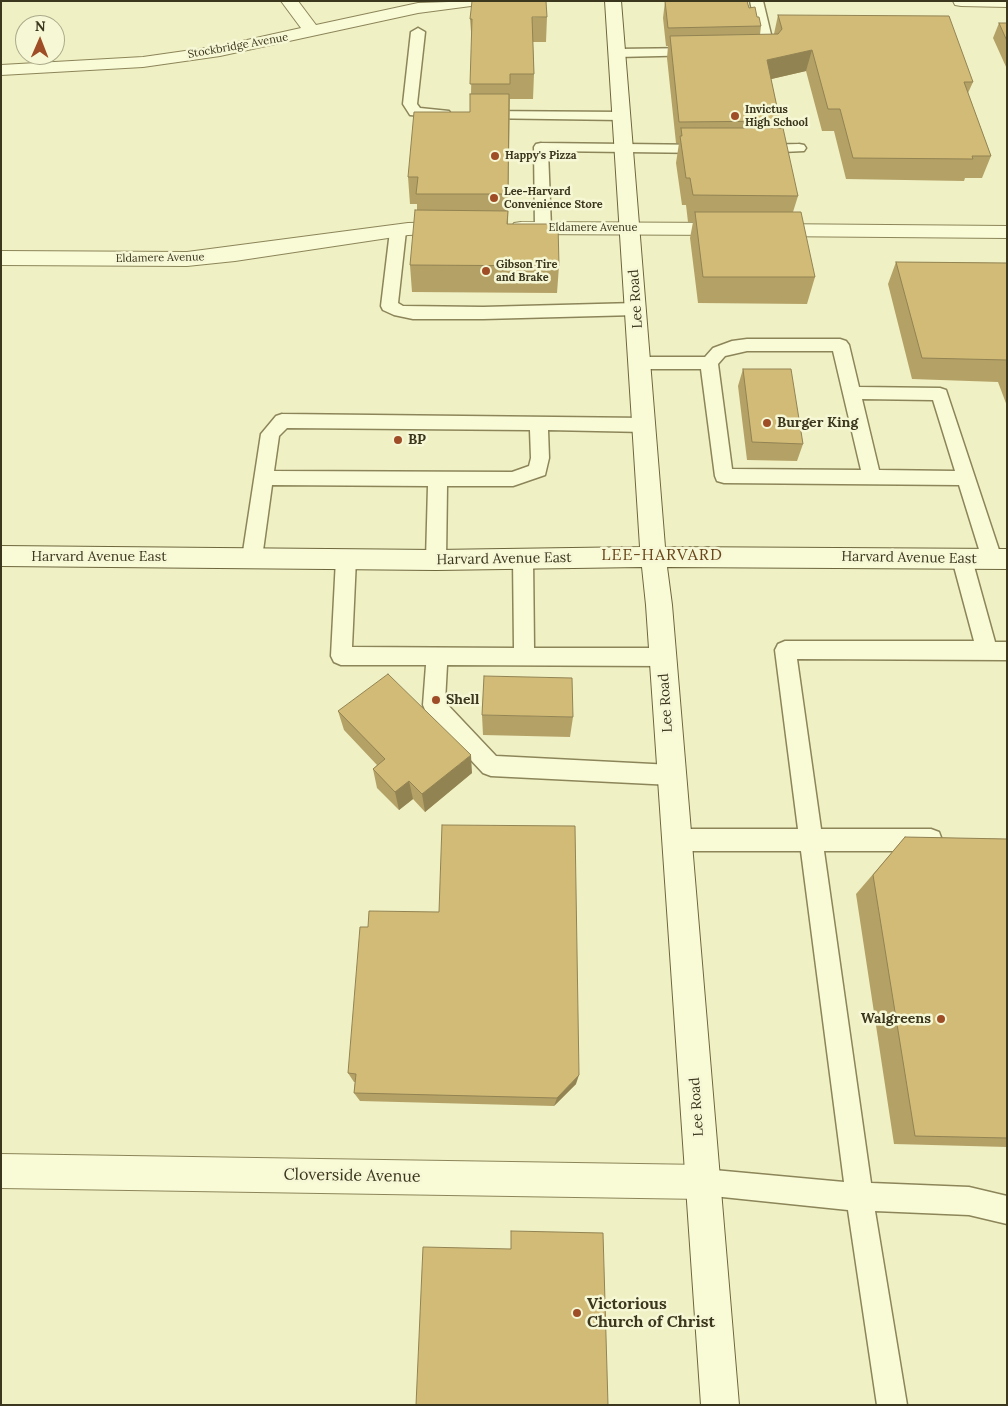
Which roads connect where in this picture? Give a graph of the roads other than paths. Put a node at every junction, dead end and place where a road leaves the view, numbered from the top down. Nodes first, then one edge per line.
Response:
1 (289, 1) edge
2 (471, 1) edge
3 (613, 1) edge
4 (756, 1) edge
5 (960, 1) edge
6 (1007, 2) edge
7 (312, 32) junction
8 (418, 32) dead end
9 (711, 52) edge
10 (739, 52) edge
11 (617, 53) junction
12 (1, 70) edge
13 (622, 116) junction
14 (624, 148) junction
15 (799, 148) dead end
16 (718, 150) edge
17 (747, 150) edge
18 (471, 228) edge
19 (498, 228) edge
20 (543, 228) junction
21 (630, 228) junction
22 (398, 231) junction
23 (1007, 232) edge
24 (1, 258) edge
25 (636, 309) junction
26 (641, 363) junction
27 (709, 363) junction
28 (852, 393) junction
29 (539, 424) junction
30 (645, 425) junction
31 (263, 478) junction
32 (872, 478) junction
33 (438, 479) junction
34 (967, 480) junction
35 (1, 556) edge
36 (654, 557) junction
37 (252, 558) junction
38 (523, 558) junction
39 (346, 559) junction
40 (962, 559) junction
41 (999, 559) edge
42 (436, 560) junction
43 (997, 651) edge
44 (437, 657) junction
45 (524, 657) junction
46 (663, 657) junction
47 (672, 775) junction
48 (811, 839) junction
49 (677, 840) junction
50 (949, 840) edge
51 (1, 1171) edge
52 (702, 1182) junction
53 (859, 1196) junction
54 (1007, 1210) edge
55 (720, 1405) edge
56 (892, 1405) edge

1 - 7 main road
2 - 7 main road, Stockbridge Avenue
3 - 11 main road, Lee Road
4 - 10 lane
5 - 6 main road
7 - 12 main road, Stockbridge Avenue
8 - 13 lane
9 - 11 lane
11 - 13 main road, Lee Road
13 - 14 main road, Lee Road
14 - 16 lane
14 - 20 lane
14 - 21 main road, Lee Road
15 - 17 lane
18 - 22 main road, Eldamere Avenue
19 - 20 main road, Eldamere Avenue
20 - 21 main road, Eldamere Avenue
21 - 23 main road, Eldamere Avenue
21 - 25 main road, Lee Road
22 - 24 main road, Eldamere Avenue
22 - 25 lane
25 - 26 main road, Lee Road
26 - 27 lane
26 - 30 main road, Lee Road
27 - 28 lane
27 - 32 lane
28 - 32 lane
28 - 34 lane
29 - 30 lane
29 - 31 lane
29 - 33 lane
30 - 36 main road, Lee Road
31 - 33 lane
31 - 37 lane
32 - 34 lane
33 - 42 lane
34 - 41 lane
35 - 37 main road, Harvard Avenue East
36 - 38 main road, Harvard Avenue East
36 - 40 main road, Harvard Avenue East
36 - 46 main road, Lee Road
37 - 39 main road, Harvard Avenue East
38 - 42 main road, Harvard Avenue East
38 - 45 lane
39 - 42 main road, Harvard Avenue East
39 - 44 lane
40 - 41 main road, Harvard Avenue East
40 - 43 lane
43 - 48 lane
44 - 45 lane
44 - 47 lane
45 - 46 lane
46 - 47 main road, Lee Road
47 - 49 main road, Lee Road
48 - 49 lane
48 - 50 lane
48 - 53 lane
49 - 52 main road, Lee Road
51 - 52 main road, Cloverside Avenue
52 - 53 lane
52 - 55 main road, Lee Road
53 - 54 lane
53 - 56 lane

